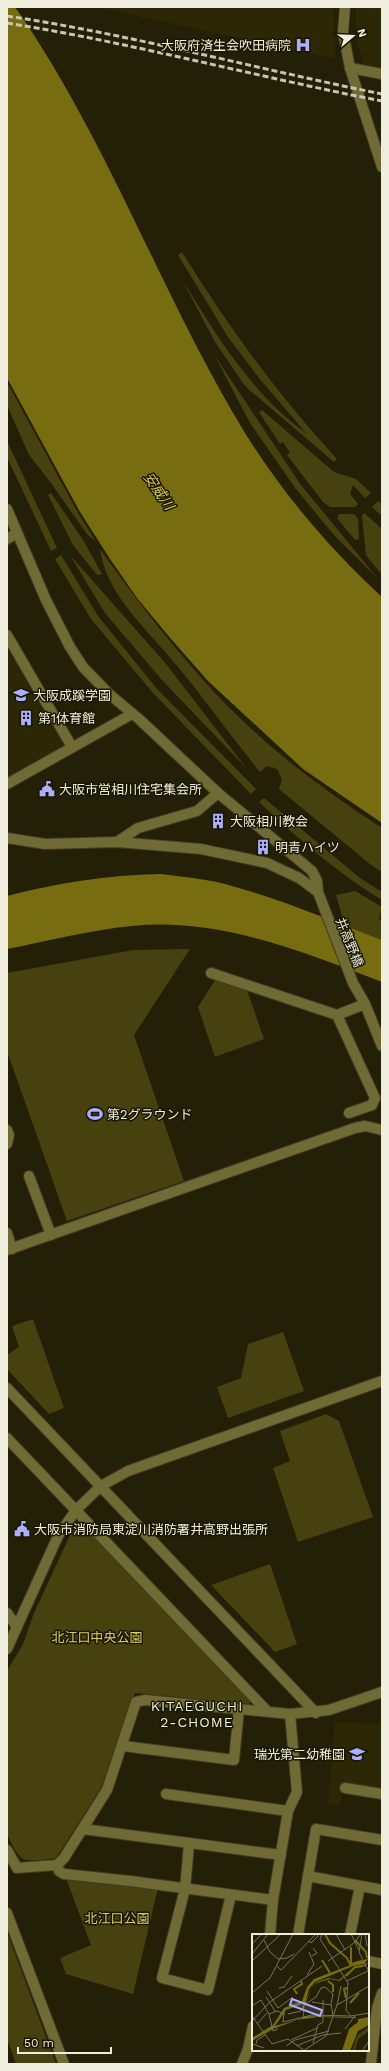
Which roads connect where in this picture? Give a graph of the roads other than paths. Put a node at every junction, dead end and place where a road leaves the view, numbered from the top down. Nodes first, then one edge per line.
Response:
1 (345, 7) edge
2 (350, 68) junction
3 (382, 74) edge
4 (382, 167) edge
5 (7, 509) edge
6 (17, 533) junction
7 (7, 540) edge
8 (7, 635) edge
9 (132, 714) junction
10 (72, 747) junction
11 (7, 784) edge
12 (218, 793) junction
13 (7, 838) edge
14 (117, 842) junction
15 (318, 892) junction
16 (211, 973) dead end
17 (365, 1004) junction
18 (337, 1015) junction
19 (382, 1046) edge
20 (349, 1113) dead end
21 (7, 1130) edge
22 (382, 1130) edge
23 (7, 1144) edge
24 (29, 1176) dead end
25 (7, 1233) edge
26 (51, 1235) junction
27 (10, 1250) edge
28 (382, 1381) edge
29 (7, 1388) edge
30 (7, 1438) edge
31 (101, 1486) junction
32 (76, 1510) junction
33 (7, 1613) edge
34 (17, 1627) junction
35 (7, 1648) edge
36 (382, 1692) edge
37 (239, 1709) junction
38 (267, 1711) junction
39 (316, 1713) junction
40 (290, 1714) junction
41 (123, 1746) junction
42 (345, 1788) dead end
43 (166, 1794) dead end
44 (382, 1794) edge
45 (288, 1811) junction
46 (83, 1829) junction
47 (382, 1840) edge
48 (189, 1844) junction
49 (7, 1850) edge
50 (280, 1855) junction
51 (57, 1864) junction
52 (308, 1876) junction
53 (360, 1886) junction
54 (185, 1889) junction
55 (382, 1890) edge
56 (230, 1895) junction
57 (273, 1900) junction
58 (7, 1913) edge
59 (270, 1934) edge
60 (298, 1934) edge
61 (350, 1934) edge
62 (369, 1961) edge
63 (382, 1964) edge
64 (382, 1993) edge
65 (252, 2031) edge
66 (64, 2064) edge
67 (242, 2064) edge
68 (371, 2064) edge

1 - 2 street
2 - 3 street
2 - 4 street
5 - 6 street, 井高野橋
6 - 7 street
6 - 9 street, 井高野橋
8 - 10 street
9 - 10 street
9 - 12 street, 井高野橋
10 - 11 street
12 - 14 street
12 - 15 street, 井高野橋
13 - 14 street
14 - 15 street
15 - 17 street, 井高野橋
16 - 18 street
17 - 18 street
17 - 19 street, 井高野橋
18 - 20 street
21 - 23 street
22 - 26 street
24 - 26 street
25 - 27 street
26 - 27 street
28 - 31 street
29 - 31 street
30 - 32 street
31 - 32 street
31 - 39 street
32 - 34 street
32 - 38 street
33 - 34 street
34 - 35 street
36 - 39 street
37 - 38 street
37 - 41 street
37 - 41 street
38 - 40 street
39 - 40 street
40 - 45 street
41 - 46 street
42 - 44 street
43 - 45 street
45 - 50 street
46 - 48 street
46 - 51 street
47 - 52 street
48 - 50 street
48 - 54 street
49 - 51 street
50 - 57 street
51 - 54 street
52 - 53 street
52 - 60 street
53 - 55 street
53 - 61 street
54 - 56 street
54 - 56 street
56 - 57 street
57 - 59 street
58 - 66 street
62 - 63 street
64 - 68 street
65 - 67 street

